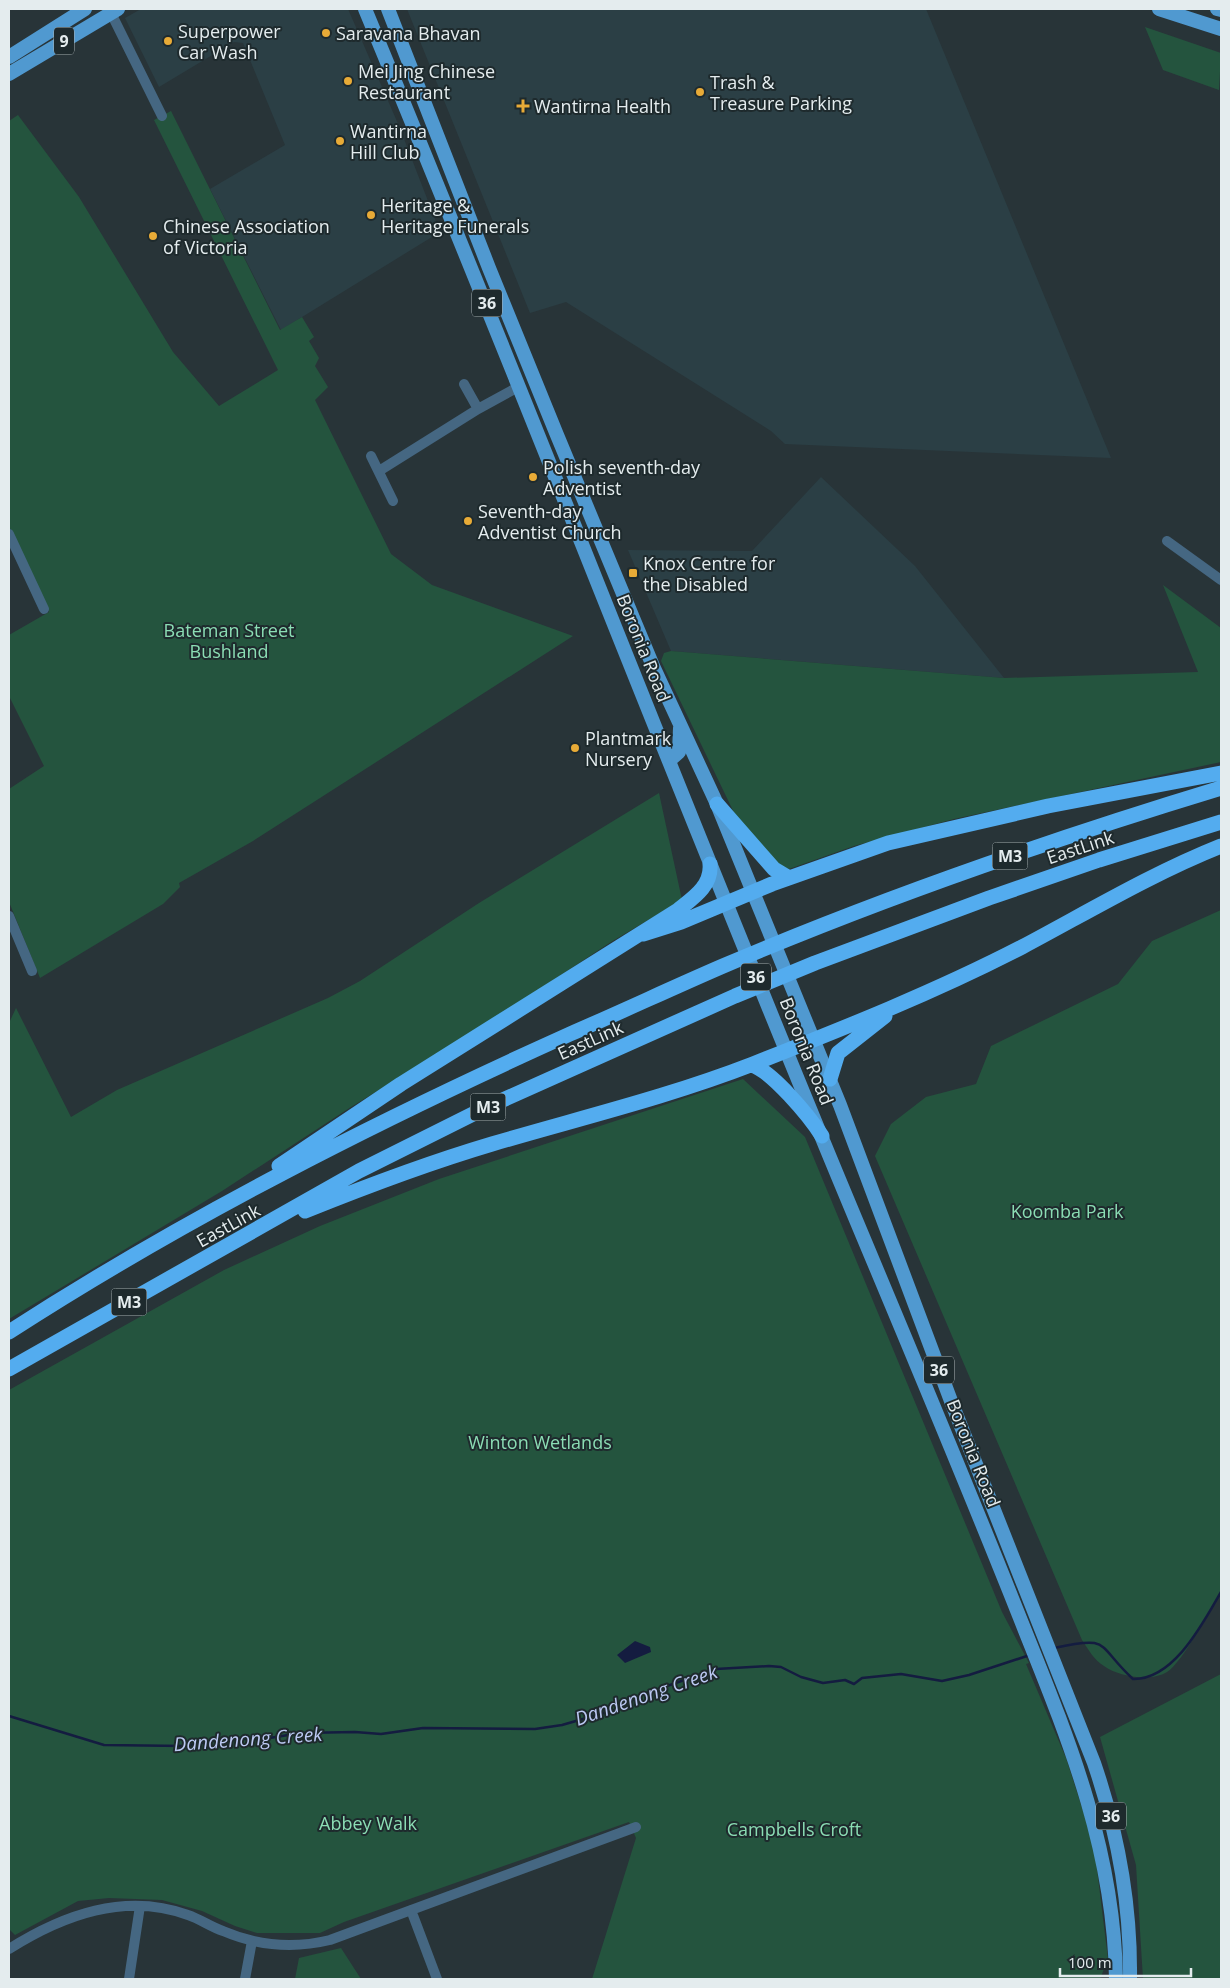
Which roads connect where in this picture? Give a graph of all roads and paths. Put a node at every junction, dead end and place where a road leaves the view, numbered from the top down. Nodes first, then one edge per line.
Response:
1 (85, 9) edge
2 (365, 9) edge
3 (388, 9) edge
4 (1159, 9) edge
5 (1217, 9) edge
6 (1221, 10) edge
7 (114, 11) edge
8 (1221, 29) edge
9 (9, 57) edge
10 (9, 74) edge
11 (418, 83) junction
12 (398, 90) junction
13 (162, 116) dead end
14 (464, 384) dead end
15 (520, 386) junction
16 (478, 409) junction
17 (371, 456) dead end
18 (379, 472) junction
19 (393, 501) dead end
20 (595, 526) junction
21 (9, 534) edge
22 (1167, 541) dead end
23 (581, 543) junction
24 (1221, 580) edge
25 (44, 610) dead end
26 (647, 651) junction
27 (628, 658) junction
28 (680, 725) junction
29 (670, 760) junction
30 (1221, 773) edge
31 (1221, 788) edge
32 (717, 804) junction
33 (1221, 822) edge
34 (1221, 846) edge
35 (710, 864) junction
36 (788, 878) junction
37 (753, 892) junction
38 (726, 903) junction
39 (9, 916) edge
40 (642, 934) junction
41 (32, 971) dead end
42 (900, 1005) junction
43 (813, 1040) junction
44 (786, 1050) junction
45 (751, 1065) junction
46 (830, 1079) junction
47 (822, 1136) junction
48 (241, 1193) junction
49 (249, 1235) junction
50 (9, 1332) edge
51 (9, 1369) edge
52 (951, 1402) junction
53 (936, 1407) junction
54 (636, 1827) dead end
55 (140, 1906) junction
56 (411, 1910) junction
57 (252, 1941) junction
58 (9, 1949) edge
59 (129, 1979) edge
60 (245, 1979) edge
61 (437, 1979) edge
62 (1116, 1979) edge
63 (1130, 1979) edge

1 - 9 main road, 9
2 - 12 main road, Boronia Road / 36
3 - 11 main road, Boronia Road / 36
4 - 8 main road
5 - 6 main road
7 - 10 main road, 9
7 - 13 street
11 - 12 main road
11 - 20 main road, Boronia Road / 36
12 - 15 main road, Boronia Road / 36
14 - 16 street
15 - 16 street
15 - 23 main road, Boronia Road / 36
16 - 18 street
17 - 18 street
18 - 19 street
20 - 23 main road
20 - 26 main road, Boronia Road / 36
21 - 25 street
22 - 24 street
23 - 27 main road, Boronia Road / 36
26 - 27 main road
26 - 28 main road, Boronia Road / 36
27 - 29 main road, Boronia Road / 36
28 - 29 main road
28 - 32 main road, Boronia Road / 36
29 - 35 main road, Boronia Road / 36
30 - 36 highway
31 - 48 highway, EastLink / M3
32 - 36 highway
32 - 37 main road, Boronia Road / 36
33 - 49 highway, EastLink / M3
34 - 42 highway
35 - 38 main road, Boronia Road / 36
35 - 40 highway
36 - 37 highway
37 - 38 highway
37 - 43 main road, Boronia Road / 36
38 - 40 highway
38 - 44 main road, Boronia Road / 36
39 - 41 street
40 - 48 highway
42 - 43 highway
42 - 46 highway
43 - 44 highway
43 - 46 main road, Boronia Road / 36
44 - 45 highway
44 - 47 main road, Boronia Road / 36
45 - 47 highway
45 - 49 highway
46 - 52 main road, Boronia Road / 36
47 - 53 main road, Boronia Road / 36
48 - 50 highway, EastLink / M3
49 - 51 highway, EastLink / M3
52 - 53 main road
52 - 63 main road, Boronia Road / 36
53 - 62 main road, Boronia Road / 36
54 - 56 street
55 - 57 street
55 - 58 street
55 - 59 street
56 - 57 street
56 - 61 street
57 - 60 street

